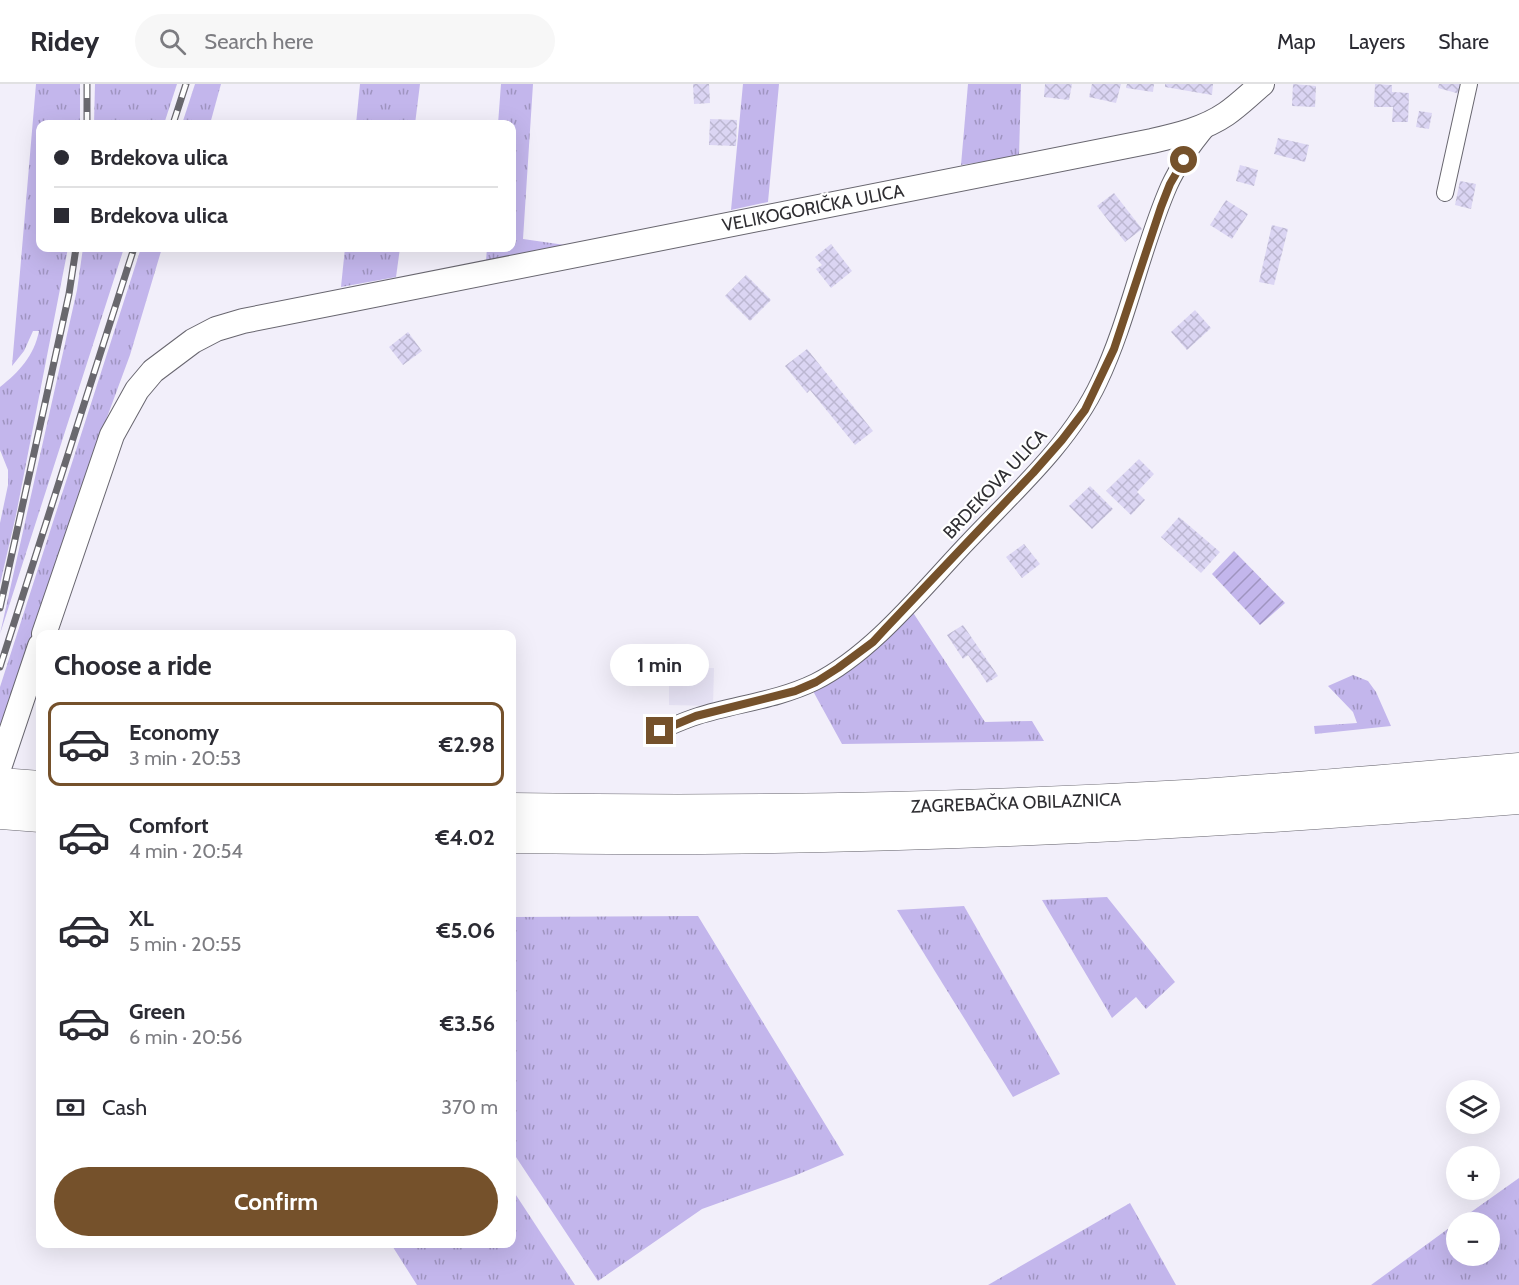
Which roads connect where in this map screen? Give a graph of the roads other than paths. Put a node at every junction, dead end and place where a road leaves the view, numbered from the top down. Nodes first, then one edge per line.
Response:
1 (1262, 84) edge
2 (1469, 84) edge
3 (1211, 122) junction
4 (1445, 193) dead end
5 (45, 630) edge
6 (36, 658) edge
7 (660, 731) dead end
8 (0, 765) edge
9 (1519, 769) edge
10 (1519, 798) edge
11 (516, 808) edge
12 (516, 837) edge

1 - 3 street, VELIKOGORIČKA ULICA
2 - 4 street
3 - 5 street, VELIKOGORIČKA ULICA
3 - 7 street, BRDEKOVA ULICA
6 - 8 street
9 - 11 highway, ZAGREBAČKA OBILAZNICA
10 - 12 highway, ZAGREBAČKA OBILAZNICA

